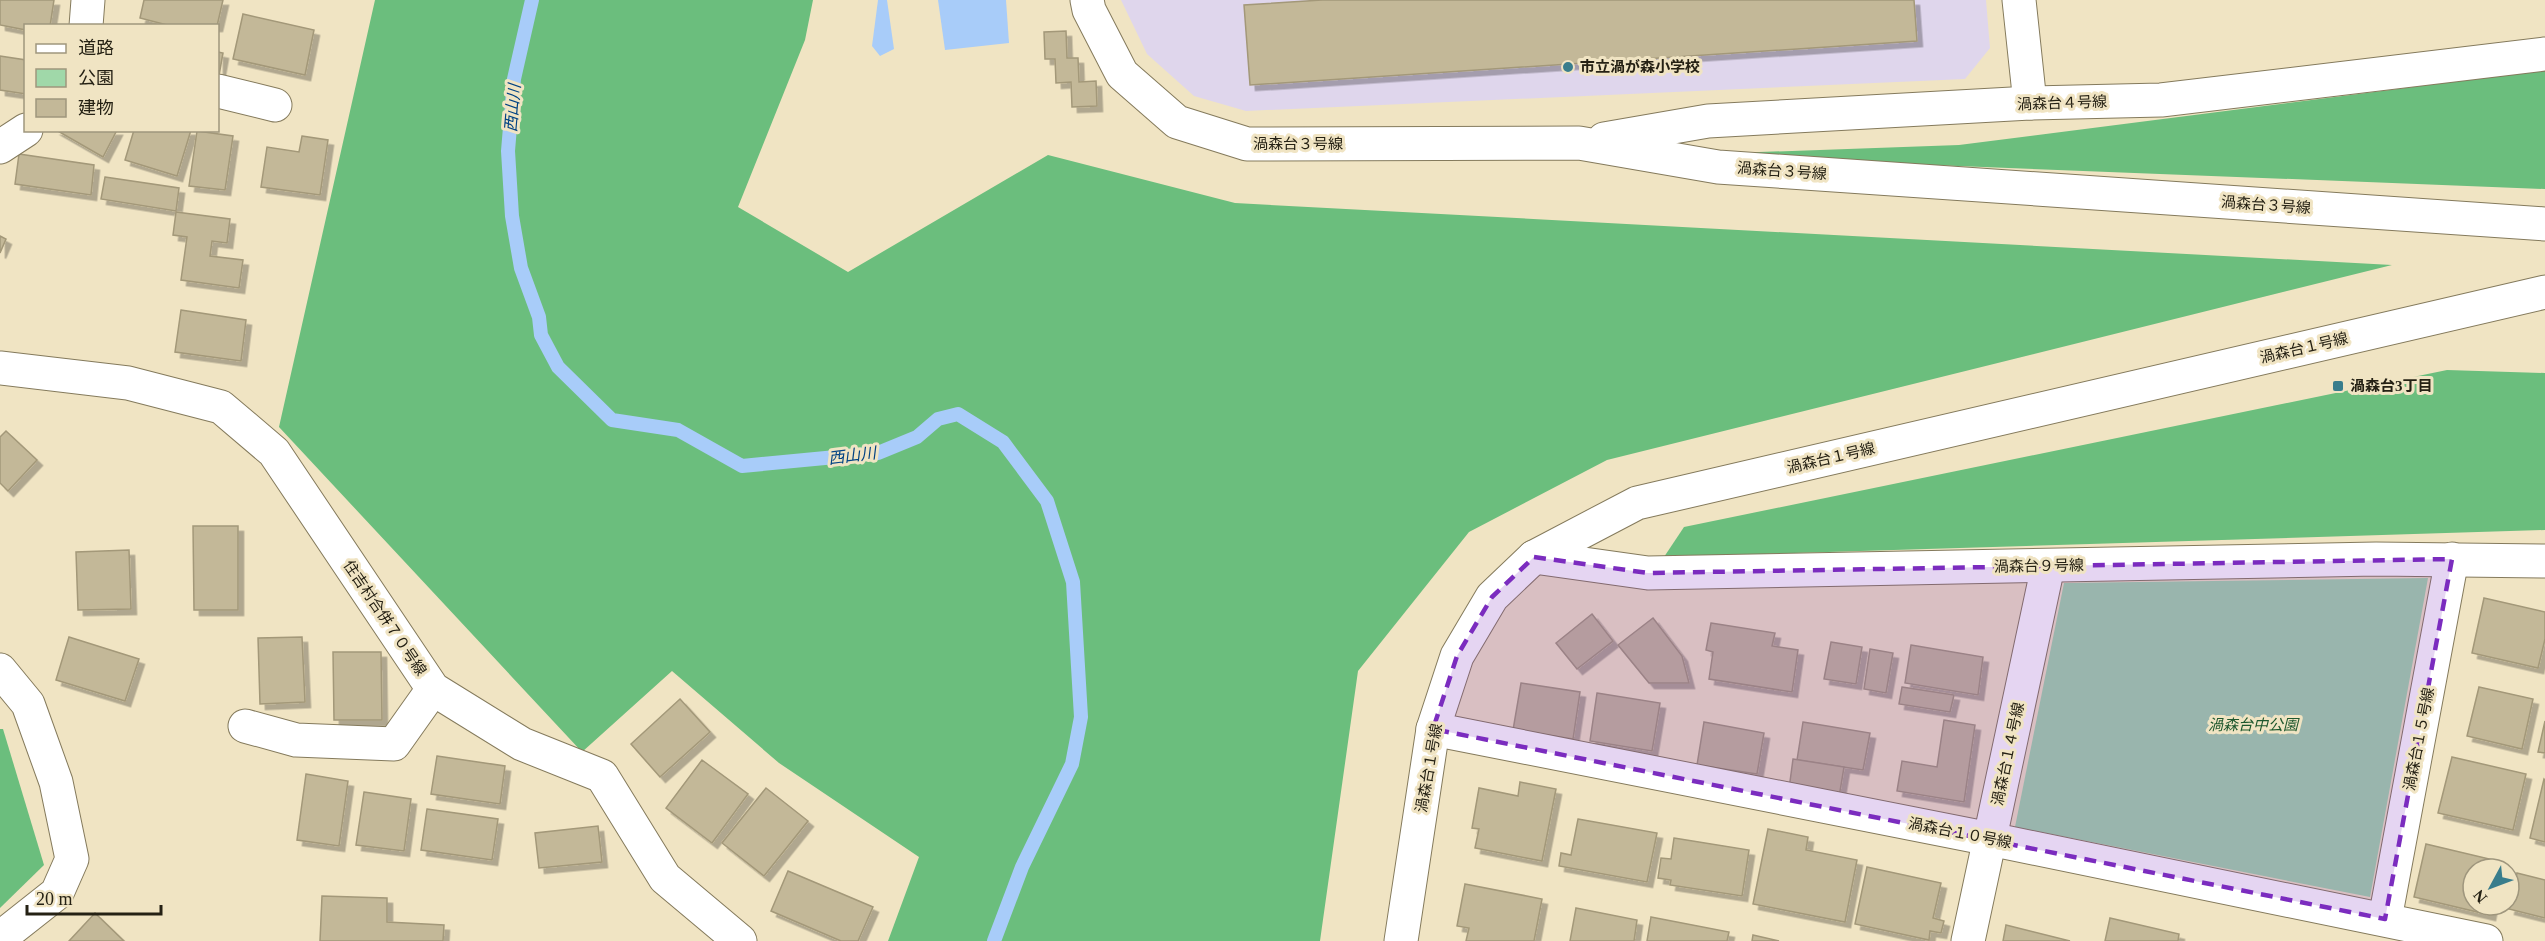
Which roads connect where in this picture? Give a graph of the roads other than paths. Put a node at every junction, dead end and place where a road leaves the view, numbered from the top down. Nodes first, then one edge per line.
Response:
1 (88, 0) edge
2 (1087, 0) edge
3 (2019, 0) edge
4 (86, 24) edge
5 (2545, 54) edge
6 (219, 91) edge
7 (2030, 103) junction
8 (275, 105) dead end
9 (24, 131) edge
10 (1578, 143) junction
11 (0, 147) edge
12 (2545, 224) edge
13 (2545, 292) edge
14 (0, 368) edge
15 (1534, 556) junction
16 (2452, 559) junction
17 (2545, 561) edge
18 (2048, 566) junction
19 (0, 670) edge
20 (433, 689) junction
21 (245, 726) dead end
22 (1433, 729) junction
23 (1990, 839) junction
24 (2385, 919) junction
25 (0, 938) edge
26 (740, 941) edge
27 (1401, 941) edge
28 (1968, 941) edge
29 (2486, 941) edge

1 - 4 street
2 - 10 street, 渦森台３号線
3 - 7 street
5 - 7 street, 渦森台４号線
6 - 8 street
7 - 10 street, 渦森台４号線
9 - 11 street
10 - 12 street, 渦森台３号線
13 - 15 street, 渦森台１号線
14 - 20 street, 住吉村合併７０号線
15 - 18 street, 渦森台９号線
15 - 22 street, 渦森台１号線
16 - 17 street, 渦森台９号線
16 - 18 street, 渦森台９号線
16 - 24 street, 渦森台１５号線
18 - 23 street, 渦森台１４号線
19 - 25 street
20 - 21 street
20 - 26 street, 住吉村合併７０号線
22 - 23 street, 渦森台１０号線
22 - 27 street, 渦森台１号線
23 - 24 street, 渦森台１０号線
23 - 28 street, 渦森台１４号線
24 - 29 street, 渦森台１０号線

